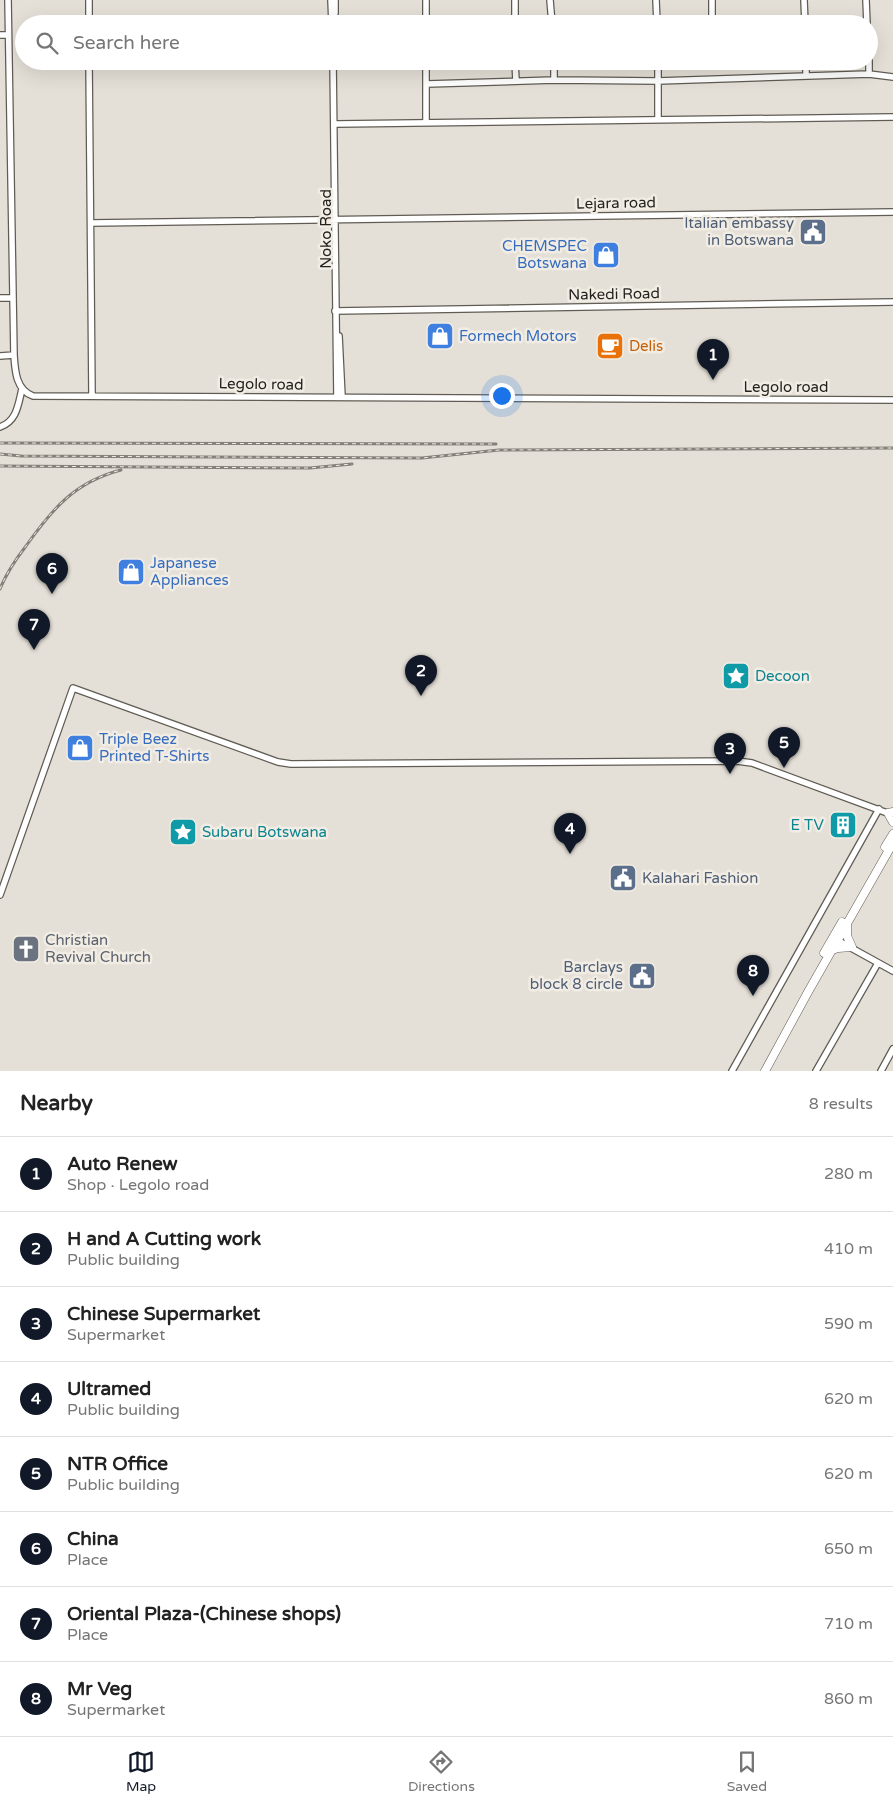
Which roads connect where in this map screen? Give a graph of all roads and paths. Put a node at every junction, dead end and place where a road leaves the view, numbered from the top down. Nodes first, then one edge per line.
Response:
1 (8, 0) edge
2 (89, 0) edge
3 (331, 0) edge
4 (335, 0) edge
5 (426, 0) edge
6 (515, 0) edge
7 (550, 0) edge
8 (656, 0) edge
9 (712, 0) edge
10 (804, 0) edge
11 (866, 0) edge
12 (89, 15) edge
13 (332, 15) edge
14 (334, 15) edge
15 (426, 15) edge
16 (515, 15) edge
17 (551, 15) edge
18 (656, 15) edge
19 (712, 15) edge
20 (805, 15) edge
21 (867, 15) edge
22 (0, 35) edge
23 (8, 35) junction
24 (89, 70) edge
25 (334, 70) edge
26 (335, 70) edge
27 (426, 70) edge
28 (515, 70) edge
29 (554, 70) edge
30 (658, 70) edge
31 (806, 70) edge
32 (869, 70) edge
33 (869, 74) junction
34 (806, 76) junction
35 (893, 78) edge
36 (554, 80) junction
37 (658, 80) junction
38 (516, 82) junction
39 (427, 84) junction
40 (893, 117) edge
41 (658, 119) junction
42 (426, 122) junction
43 (338, 124) junction
44 (893, 212) edge
45 (337, 219) junction
46 (91, 222) junction
47 (0, 298) edge
48 (13, 298) junction
49 (893, 302) edge
50 (336, 311) junction
51 (0, 356) edge
52 (14, 356) junction
53 (22, 389) junction
54 (92, 395) junction
55 (339, 397) junction
56 (893, 400) edge
57 (0, 427) edge
58 (879, 809) junction
59 (891, 813) edge
60 (893, 822) edge
61 (893, 834) edge
62 (893, 843) edge
63 (0, 895) edge
64 (847, 923) junction
65 (836, 939) junction
66 (852, 947) junction
67 (832, 950) junction
68 (878, 963) junction
69 (893, 971) edge
70 (787, 1029) junction
71 (893, 1049) edge
72 (732, 1071) edge
73 (764, 1071) edge
74 (816, 1071) edge
75 (881, 1071) edge

1 - 23 street
2 - 12 street
3 - 13 street
4 - 14 street
5 - 15 street
6 - 16 street
7 - 17 street
8 - 18 street
9 - 19 street
10 - 20 street
11 - 21 street
22 - 23 street
23 - 48 street
24 - 46 street
25 - 45 street
26 - 43 street, Noko Road
27 - 39 street
28 - 38 street
29 - 36 street
30 - 37 street
31 - 34 street
32 - 33 street
33 - 34 street
33 - 35 street
34 - 37 street
36 - 37 street
36 - 38 street
37 - 41 street
38 - 39 street
39 - 42 street
40 - 41 street
41 - 42 street
42 - 43 street
43 - 45 street, Noko Road
44 - 45 street, Lejara road
45 - 46 street, Lejara road
45 - 50 street, Noko Road
46 - 54 street
47 - 48 street
48 - 52 street
49 - 50 street, Nakedi Road
50 - 55 street, Noko Road
51 - 52 street
52 - 53 street
53 - 54 street, Legolo road
53 - 57 street
54 - 55 street, Legolo road
55 - 56 street, Legolo road
58 - 59 street
58 - 63 street
58 - 72 street
59 - 60 main road
61 - 65 main road
62 - 64 main road
64 - 65 main road
64 - 66 main road
65 - 66 street
65 - 67 main road
65 - 70 main road
66 - 67 main road
66 - 68 street
67 - 70 main road
68 - 69 street
68 - 74 street
70 - 73 main road
71 - 75 street

